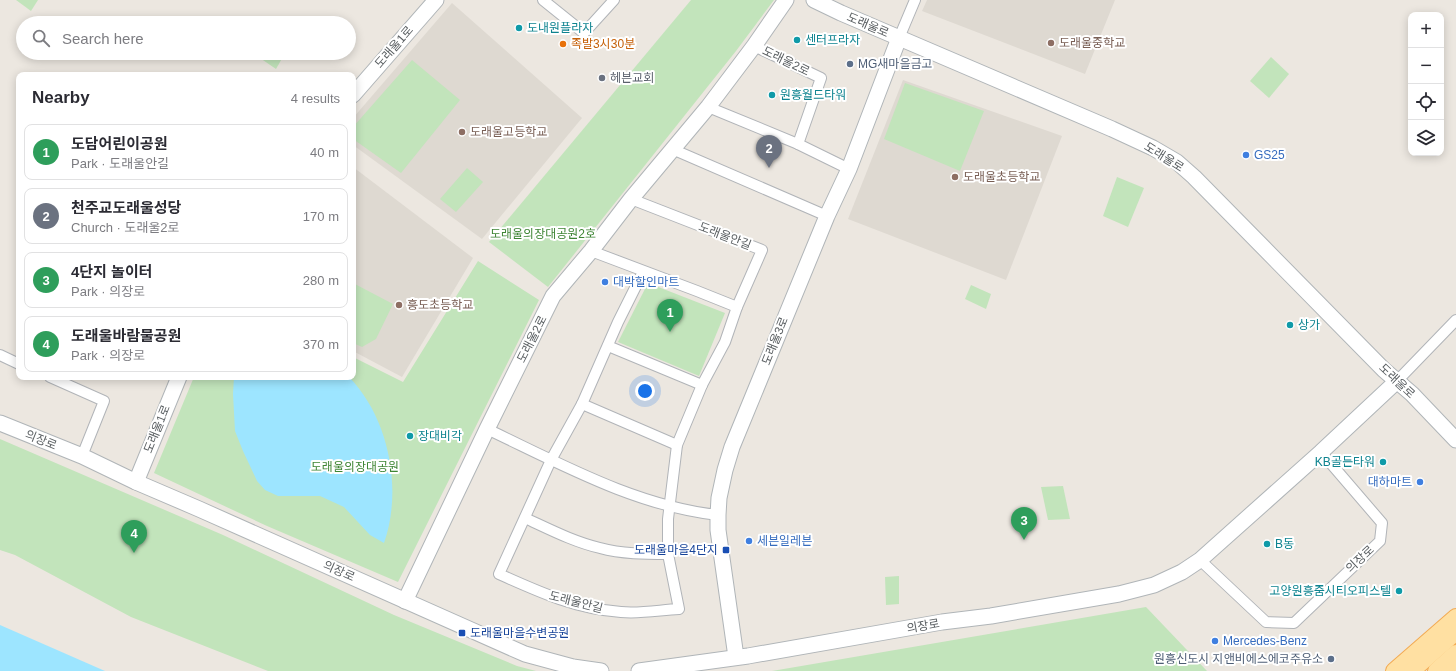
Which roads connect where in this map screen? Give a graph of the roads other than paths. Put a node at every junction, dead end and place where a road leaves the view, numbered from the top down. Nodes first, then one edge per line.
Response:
1 (436, 0) edge
2 (543, 0) edge
3 (614, 0) edge
4 (786, 0) edge
5 (814, 0) edge
6 (915, 0) edge
7 (899, 38) junction
8 (754, 46) junction
9 (356, 92) edge
10 (708, 107) junction
11 (798, 144) junction
12 (672, 149) junction
13 (848, 169) junction
14 (631, 199) junction
15 (827, 216) junction
16 (591, 251) junction
17 (643, 272) junction
18 (738, 307) junction
19 (1456, 320) edge
20 (608, 346) junction
21 (0, 356) edge
22 (16, 363) edge
23 (57, 380) edge
24 (178, 380) edge
25 (1397, 381) junction
26 (702, 385) junction
27 (582, 404) junction
28 (0, 423) edge
29 (487, 430) junction
30 (1456, 440) edge
31 (677, 445) junction
32 (1321, 452) junction
33 (82, 456) junction
34 (551, 460) junction
35 (136, 482) junction
36 (670, 506) junction
37 (718, 515) junction
38 (525, 518) junction
39 (668, 554) junction
40 (1200, 560) junction
41 (405, 601) junction
42 (1456, 617) edge
43 (1456, 632) edge
44 (1456, 653) edge
45 (736, 657) junction
46 (1456, 668) edge
47 (601, 671) edge
48 (639, 671) edge
49 (1394, 671) edge
50 (1412, 671) edge
51 (1436, 671) edge
52 (1453, 671) edge

1 - 9 street, 도래울1로
2 - 3 street
4 - 8 street, 도래울2로
5 - 7 street, 도래울로
6 - 7 street
7 - 13 street, 도래울3로
7 - 25 street, 도래울로
8 - 10 street, 도래울2로
8 - 11 street, 도래울2로
10 - 11 street
10 - 12 street, 도래울2로
11 - 13 street
12 - 14 street, 도래울2로
12 - 15 street
13 - 15 street, 도래울3로
14 - 16 street, 도래울2로
14 - 18 street, 도래울안길
15 - 37 street, 도래울3로
16 - 17 street
16 - 29 street, 도래울2로
17 - 18 street
17 - 20 street, 도래울안길
18 - 26 street, 도래울안길
19 - 25 street, 의장로
20 - 26 street
20 - 27 street, 도래울안길
21 - 22 street
23 - 33 street
24 - 35 street, 도래울1로
25 - 30 street, 도래울로
25 - 32 street, 의장로
26 - 31 street, 도래울안길
27 - 31 street
27 - 34 street, 도래울안길
28 - 33 street, 의장로
29 - 34 street
29 - 41 street, 도래울2로
31 - 36 street, 도래울안길
32 - 40 street, 의장로
32 - 40 street, 의장로
33 - 35 street, 의장로
34 - 36 street
34 - 38 street, 도래울안길
35 - 41 street, 의장로
36 - 37 street
36 - 39 street, 도래울안길
37 - 45 street, 도래울3로
38 - 39 street
38 - 39 street, 도래울안길
40 - 45 street, 의장로
41 - 47 street, 의장로
42 - 49 main road
43 - 50 main road
44 - 51 main road
45 - 48 street, 의장로
46 - 52 main road

